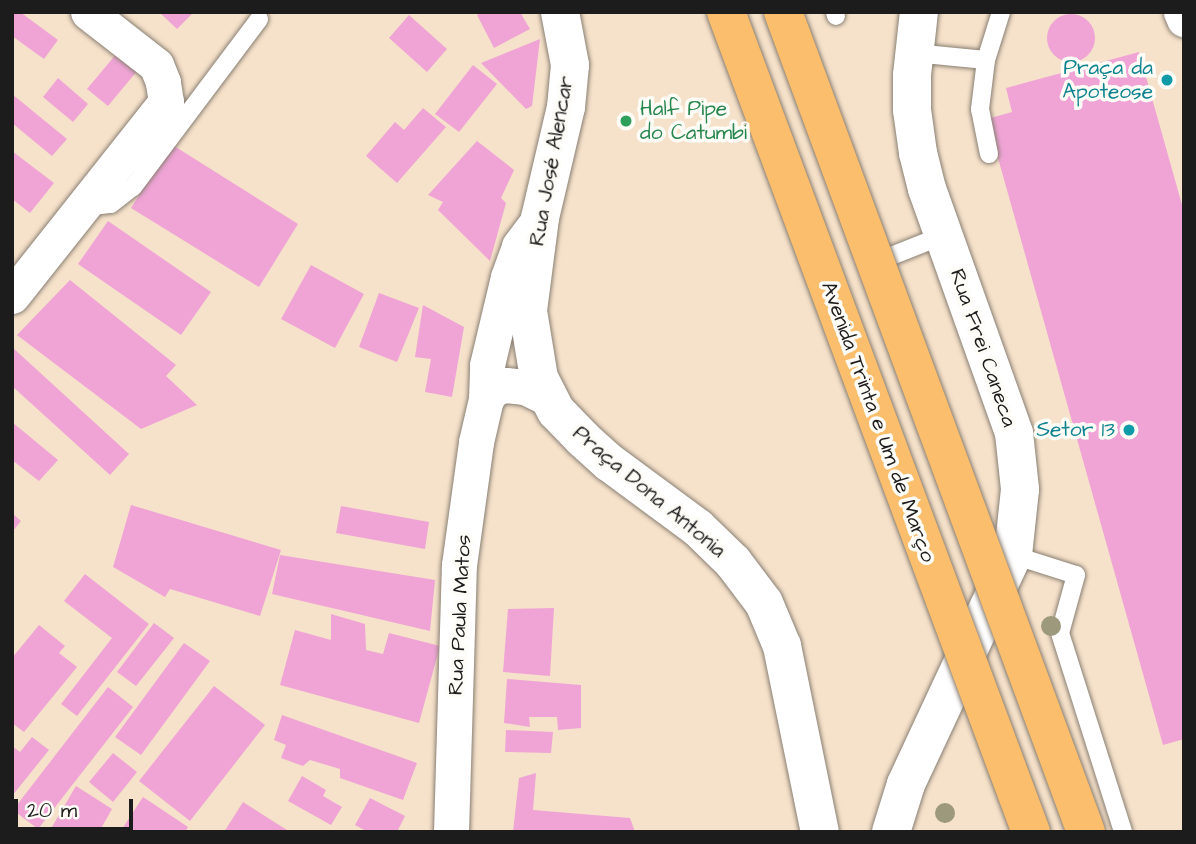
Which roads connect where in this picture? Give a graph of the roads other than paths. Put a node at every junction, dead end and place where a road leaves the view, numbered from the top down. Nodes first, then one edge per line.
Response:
1 (88, 12) edge
2 (560, 12) edge
3 (726, 12) edge
4 (783, 12) edge
5 (919, 12) edge
6 (1001, 12) edge
7 (1181, 12) edge
8 (259, 19) dead end
9 (1184, 19) edge
10 (914, 53) junction
11 (986, 60) junction
12 (989, 154) dead end
13 (85, 207) junction
14 (540, 218) junction
15 (944, 235) junction
16 (886, 258) dead end
17 (12, 296) edge
18 (528, 310) joint
19 (548, 398) junction
20 (486, 399) junction
21 (1013, 555) junction
22 (451, 832) edge
23 (820, 832) edge
24 (891, 832) edge
25 (1031, 832) edge
26 (1086, 832) edge
27 (1123, 832) edge

1 - 13 street
2 - 14 street, Rua José Alencar
3 - 25 main road, Avenida Trinta e Um de Março, bridge
4 - 26 main road, bridge
5 - 10 street, Rua Frei Caneca
6 - 11 lane
7 - 9 street
8 - 13 lane
10 - 11 lane
10 - 15 street, Rua Frei Caneca
11 - 12 lane
13 - 17 street
14 - 18 street, Rua José Alencar
14 - 20 street, Rua Paula Matos
15 - 16 lane
15 - 21 street, Rua Frei Caneca
18 - 19 street, Praça Dona Antonia
19 - 20 street
19 - 23 street, Praça Dona Antonia
20 - 22 street, Rua Paula Matos
21 - 24 street, Rua Frei Caneca
21 - 27 lane

